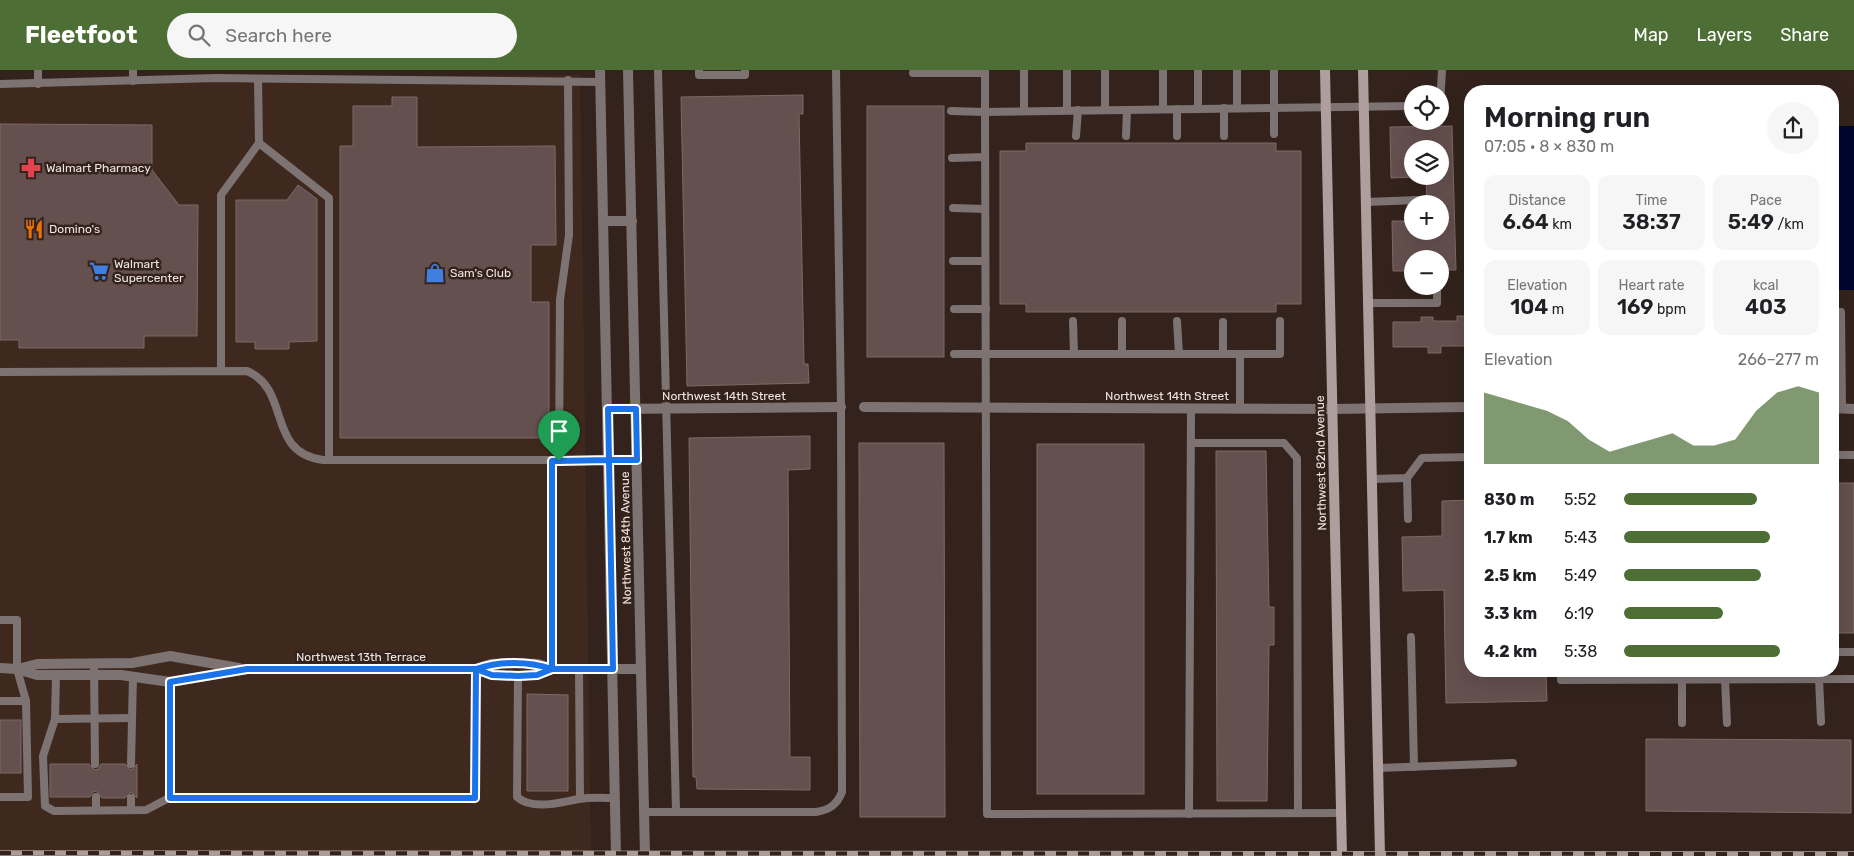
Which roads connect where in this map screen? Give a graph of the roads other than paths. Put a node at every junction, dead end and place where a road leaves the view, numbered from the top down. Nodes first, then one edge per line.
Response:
1 (38, 70) edge
2 (133, 70) edge
3 (600, 70) edge
4 (628, 70) edge
5 (658, 70) edge
6 (699, 70) edge
7 (744, 70) edge
8 (836, 70) edge
9 (1024, 70) edge
10 (1068, 70) edge
11 (1104, 70) edge
12 (1163, 70) edge
13 (1198, 70) edge
14 (1237, 70) edge
15 (1274, 70) edge
16 (1325, 70) edge
17 (1363, 70) edge
18 (1442, 70) edge
19 (985, 72) edge
20 (913, 73) dead end
21 (176, 74) edge
22 (216, 74) edge
23 (258, 79) junction
24 (568, 80) junction
25 (133, 81) junction
26 (600, 82) junction
27 (0, 84) edge
28 (38, 84) junction
29 (1441, 85) edge
30 (1404, 106) edge
31 (1326, 107) junction
32 (1364, 107) junction
33 (1224, 108) junction
34 (1237, 108) junction
35 (1275, 108) junction
36 (1163, 109) junction
37 (1177, 109) junction
38 (1198, 109) junction
39 (1068, 110) junction
40 (1078, 110) junction
41 (1104, 110) junction
42 (1127, 110) junction
43 (951, 111) dead end
44 (1024, 111) junction
45 (985, 112) junction
46 (1274, 134) dead end
47 (1076, 136) dead end
48 (1126, 136) dead end
49 (1177, 136) dead end
50 (1224, 136) dead end
51 (259, 142) junction
52 (985, 157) junction
53 (952, 158) dead end
54 (1404, 201) edge
55 (1366, 202) junction
56 (953, 208) dead end
57 (985, 209) junction
58 (604, 221) junction
59 (632, 221) junction
60 (953, 261) dead end
61 (985, 261) junction
62 (1437, 295) edge
63 (1368, 304) junction
64 (954, 309) dead end
65 (986, 309) junction
66 (1841, 312) dead end
67 (1177, 320) dead end
68 (1280, 320) dead end
69 (1073, 321) dead end
70 (1122, 321) dead end
71 (1223, 322) dead end
72 (954, 354) dead end
73 (1074, 354) junction
74 (1122, 354) junction
75 (1178, 354) junction
76 (1224, 354) junction
77 (1240, 354) junction
78 (986, 355) junction
79 (1839, 360) edge
80 (221, 371) junction
81 (0, 372) edge
82 (841, 407) junction
83 (864, 407) dead end
84 (1464, 407) edge
85 (667, 408) junction
86 (986, 408) junction
87 (1191, 408) junction
88 (1240, 408) junction
89 (1370, 408) junction
90 (1839, 408) edge
91 (1854, 408) edge
92 (608, 409) junction
93 (636, 409) junction
94 (1332, 409) junction
95 (1191, 443) junction
96 (1839, 455) edge
97 (1854, 455) edge
98 (1464, 457) edge
99 (329, 460) junction
100 (609, 460) junction
101 (637, 460) junction
102 (556, 461) junction
103 (1407, 478) junction
104 (1372, 479) junction
105 (1408, 519) dead end
106 (0, 620) edge
107 (1411, 637) dead end
108 (1839, 652) edge
109 (1854, 652) edge
110 (94, 663) junction
111 (0, 668) edge
112 (17, 669) junction
113 (247, 669) junction
114 (476, 669) junction
115 (552, 669) junction
116 (579, 669) junction
117 (613, 669) junction
118 (641, 669) junction
119 (56, 675) junction
120 (94, 675) junction
121 (133, 676) junction
122 (518, 676) junction
123 (1561, 677) edge
124 (1634, 677) edge
125 (1682, 677) edge
126 (1704, 677) edge
127 (1730, 677) edge
128 (1776, 677) edge
129 (1725, 679) junction
130 (1819, 679) junction
131 (1854, 679) edge
132 (170, 682) junction
133 (0, 701) edge
134 (26, 701) junction
135 (132, 718) junction
136 (55, 719) junction
137 (94, 719) junction
138 (1821, 722) dead end
139 (1682, 723) dead end
140 (1727, 723) dead end
141 (1513, 763) dead end
142 (95, 764) dead end
143 (131, 764) dead end
144 (1414, 767) junction
145 (1378, 768) junction
146 (0, 797) edge
147 (96, 798) dead end
148 (131, 798) dead end
149 (170, 798) junction
150 (580, 798) junction
151 (615, 798) junction
152 (96, 810) junction
153 (131, 810) junction
154 (676, 811) junction
155 (644, 812) junction
156 (1298, 813) junction
157 (1341, 813) junction
158 (1189, 814) junction
159 (616, 856) edge
160 (645, 856) edge
161 (1342, 856) edge
162 (1380, 856) edge

1 - 28 lane
2 - 25 lane
3 - 26 street, Northwest 84th Avenue
4 - 59 street, Northwest 84th Avenue
5 - 85 lane
6 - 7 lane
8 - 82 lane
9 - 44 lane
10 - 39 lane
11 - 41 lane
12 - 36 lane
13 - 38 lane
14 - 34 lane
15 - 35 lane
16 - 31 street, Northwest 82nd Avenue
17 - 32 street
18 - 29 lane
19 - 20 lane
19 - 45 lane
21 - 22 lane
21 - 25 lane
22 - 23 lane
23 - 24 lane
23 - 51 lane
24 - 26 lane
24 - 102 lane
25 - 28 lane
26 - 58 street, Northwest 84th Avenue
27 - 28 lane
30 - 32 lane
31 - 32 lane
31 - 35 lane
31 - 94 street, Northwest 82nd Avenue
32 - 55 street
33 - 34 lane
33 - 38 lane
33 - 50 lane
34 - 35 lane
35 - 46 lane
36 - 37 lane
36 - 42 lane
37 - 38 lane
37 - 49 lane
39 - 40 lane
39 - 44 lane
40 - 41 lane
40 - 47 lane
41 - 42 lane
42 - 48 lane
43 - 45 lane
44 - 45 lane
45 - 52 lane
51 - 80 lane
51 - 99 lane
52 - 53 lane
52 - 57 lane
54 - 55 lane
55 - 63 street
56 - 57 lane
57 - 61 lane
58 - 59 street
58 - 92 street, Northwest 84th Avenue
59 - 93 street, Northwest 84th Avenue
60 - 61 lane
61 - 65 lane
62 - 63 lane
63 - 89 street
64 - 65 lane
65 - 78 lane
66 - 79 lane
67 - 75 lane
68 - 77 lane
69 - 73 lane
70 - 74 lane
71 - 76 lane
72 - 78 lane
73 - 74 lane
73 - 78 lane
74 - 75 lane
75 - 76 lane
76 - 77 lane
77 - 88 lane
78 - 86 lane
80 - 81 lane
80 - 99 lane
82 - 85 street, Northwest 14th Street
82 - 154 lane
83 - 86 street, Northwest 14th Street
84 - 89 street, Northwest 14th Street
85 - 93 street, Northwest 14th Street
85 - 154 lane
86 - 87 street, Northwest 14th Street
86 - 158 lane
87 - 88 street, Northwest 14th Street
87 - 95 lane
88 - 94 street, Northwest 14th Street
89 - 94 street, Northwest 14th Street
89 - 104 street
90 - 91 street
92 - 93 street, Northwest 14th Street
92 - 100 street, Northwest 84th Avenue
93 - 101 street, Northwest 84th Avenue
94 - 157 street, Northwest 82nd Avenue
95 - 156 lane
95 - 158 lane
96 - 97 lane
98 - 103 lane
99 - 102 lane
100 - 101 lane
100 - 102 lane
100 - 117 street, Northwest 84th Avenue
101 - 118 street, Northwest 84th Avenue
102 - 115 lane
103 - 104 lane
103 - 105 lane
104 - 145 street
106 - 112 lane
107 - 144 lane
108 - 109 lane
110 - 112 street, Northwest 13th Terrace
110 - 113 street, Northwest 13th Terrace
110 - 120 lane
111 - 112 street, Northwest 13th Terrace
112 - 119 street, Northwest 13th Terrace
112 - 134 lane
113 - 114 street, Northwest 13th Terrace
113 - 132 street, Northwest 13th Terrace
114 - 115 street, Northwest 13th Terrace
114 - 122 street, Northwest 13th Terrace
114 - 149 lane
115 - 116 street, Northwest 13th Terrace
115 - 122 street, Northwest 13th Terrace
116 - 117 street, Northwest 13th Terrace
116 - 150 lane
117 - 118 street, Northwest 13th Terrace
117 - 151 street, Northwest 84th Avenue
118 - 155 street, Northwest 84th Avenue
119 - 120 street, Northwest 13th Terrace
119 - 136 lane
120 - 121 street, Northwest 13th Terrace
120 - 137 lane
121 - 132 street, Northwest 13th Terrace
121 - 135 lane
122 - 150 lane
123 - 124 lane
125 - 139 lane
126 - 129 lane
127 - 129 lane
128 - 130 lane
129 - 140 lane
130 - 131 lane
130 - 138 lane
132 - 149 lane
133 - 134 lane
134 - 146 lane
135 - 137 lane
135 - 143 lane
136 - 137 lane
136 - 152 lane
137 - 142 lane
141 - 144 lane
144 - 145 lane
145 - 162 street
147 - 152 lane
148 - 153 lane
149 - 153 lane
150 - 151 lane
151 - 159 street, Northwest 84th Avenue
152 - 153 lane
154 - 155 lane
155 - 160 street, Northwest 84th Avenue
156 - 157 lane
156 - 158 lane
157 - 161 street, Northwest 82nd Avenue

